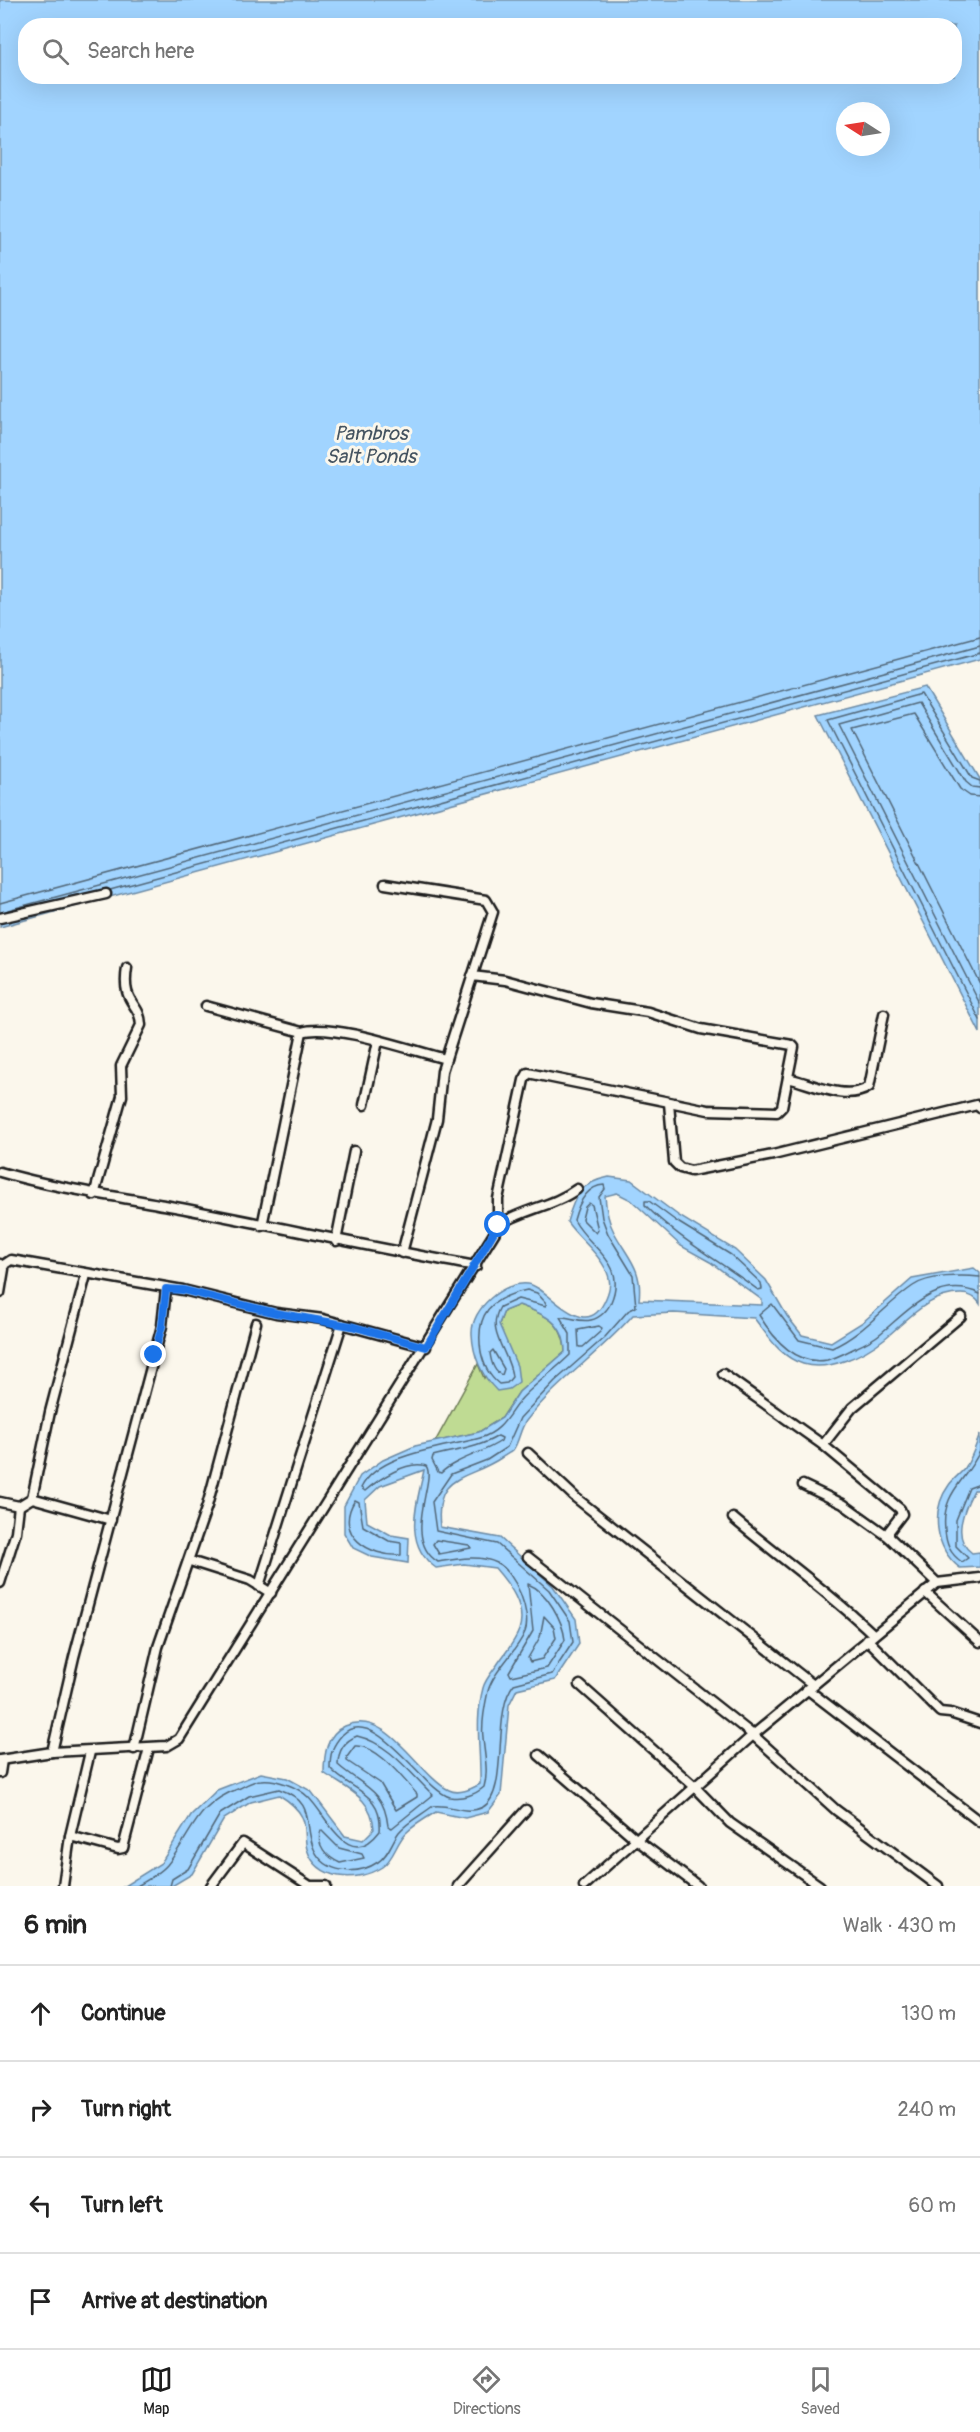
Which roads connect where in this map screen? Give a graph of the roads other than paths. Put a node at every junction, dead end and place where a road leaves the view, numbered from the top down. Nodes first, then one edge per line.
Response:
1 (385, 884) dead end
2 (106, 894) dead end
3 (0, 918) edge
4 (127, 968) dead end
5 (472, 976) junction
6 (206, 1006) dead end
7 (884, 1014) dead end
8 (302, 1032) junction
9 (378, 1041) junction
10 (446, 1059) junction
11 (788, 1078) junction
12 (669, 1103) junction
13 (364, 1105) dead end
14 (980, 1108) edge
15 (354, 1151) dead end
16 (0, 1172) edge
17 (577, 1189) dead end
18 (94, 1195) junction
19 (498, 1225) junction
20 (262, 1226) junction
21 (336, 1241) junction
22 (402, 1253) junction
23 (1, 1265) edge
24 (476, 1266) junction
25 (86, 1275) junction
26 (166, 1289) junction
27 (0, 1293) edge
28 (961, 1316) dead end
29 (256, 1323) dead end
30 (342, 1324) junction
31 (426, 1347) junction
32 (723, 1374) dead end
33 (823, 1445) junction
34 (528, 1453) dead end
35 (803, 1485) dead end
36 (32, 1498) junction
37 (0, 1502) edge
38 (19, 1506) junction
39 (733, 1518) dead end
40 (111, 1520) junction
41 (889, 1537) junction
42 (528, 1557) dead end
43 (190, 1561) junction
44 (980, 1578) edge
45 (937, 1582) junction
46 (0, 1583) edge
47 (259, 1586) junction
48 (925, 1592) junction
49 (271, 1593) junction
50 (870, 1636) junction
51 (980, 1642) edge
52 (580, 1685) dead end
53 (810, 1686) junction
54 (980, 1723) edge
55 (753, 1735) junction
56 (149, 1748) junction
57 (134, 1749) junction
58 (52, 1752) junction
59 (90, 1752) junction
60 (539, 1755) dead end
61 (1, 1760) edge
62 (0, 1773) edge
63 (695, 1787) junction
64 (526, 1810) dead end
65 (980, 1822) edge
66 (70, 1836) junction
67 (638, 1840) junction
68 (63, 1886) edge
69 (212, 1886) edge
70 (310, 1886) edge
71 (326, 1886) edge
72 (458, 1886) edge
73 (584, 1886) edge
74 (698, 1886) edge
75 (820, 1886) edge
76 (938, 1886) edge

1 - 5 street
2 - 3 street
4 - 18 street
5 - 10 street
5 - 11 street
6 - 8 street
7 - 11 street
8 - 9 street
8 - 20 street
9 - 10 street
9 - 13 street
10 - 22 street
11 - 12 street
12 - 14 street
12 - 19 street
15 - 21 street
16 - 18 street
17 - 19 street
18 - 20 street
19 - 24 street
20 - 21 street
21 - 22 street
22 - 24 street
23 - 25 street
23 - 27 street
24 - 31 street
25 - 26 street
25 - 36 street
26 - 30 street
26 - 40 street
28 - 33 street
29 - 43 street
30 - 31 street
30 - 47 street
31 - 49 street
32 - 33 street
33 - 41 street
34 - 53 street
35 - 41 street
36 - 38 street
36 - 40 street
37 - 38 street
38 - 46 street
39 - 50 street
40 - 58 street
41 - 45 street
42 - 55 street
43 - 47 street
43 - 57 street
44 - 45 street
45 - 48 street
47 - 49 street
48 - 50 street
48 - 51 street
49 - 56 street
50 - 53 street
50 - 54 street
52 - 63 street
53 - 55 street
53 - 65 street
55 - 63 street
55 - 76 street
56 - 57 street
56 - 66 street
57 - 59 street
58 - 59 street
58 - 61 street
59 - 66 street
60 - 67 street
61 - 62 street
63 - 67 street
63 - 75 street
64 - 72 street
66 - 68 street
67 - 73 street
67 - 74 street
69 - 70 street
70 - 71 street

